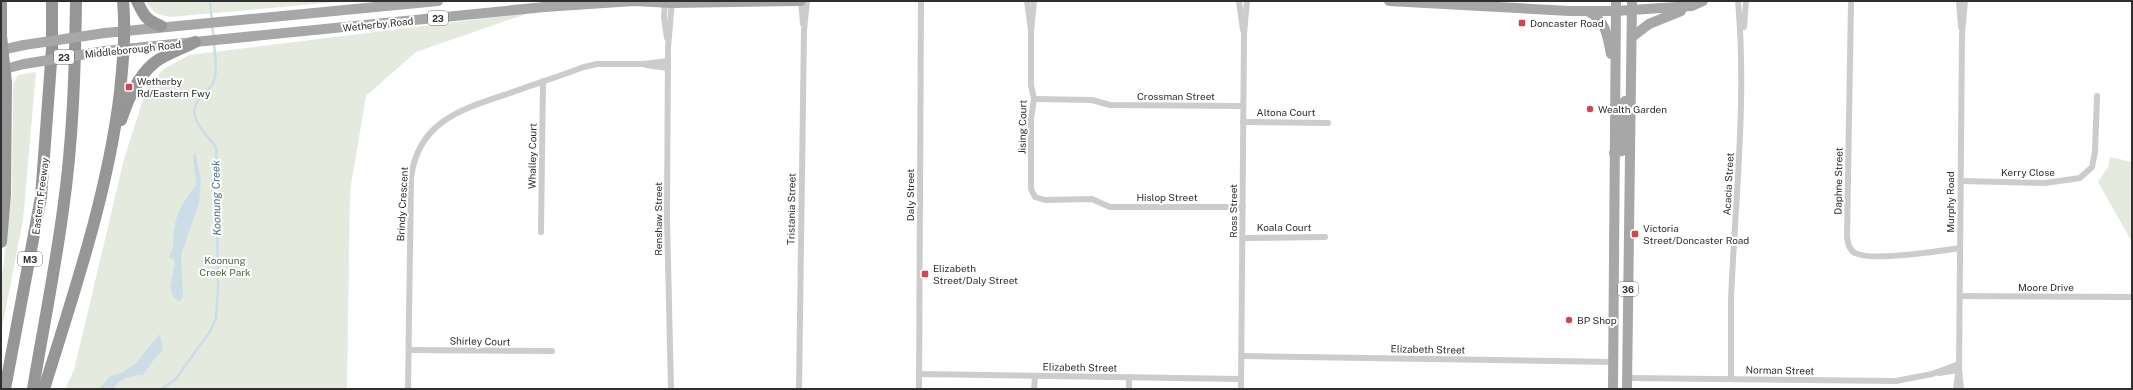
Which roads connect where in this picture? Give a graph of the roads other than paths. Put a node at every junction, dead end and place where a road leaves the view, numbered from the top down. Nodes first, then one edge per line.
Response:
1 (1, 1) edge
2 (52, 1) edge
3 (76, 1) edge
4 (123, 1) edge
5 (137, 1) edge
6 (438, 1) edge
7 (760, 1) edge
8 (802, 1) edge
9 (807, 1) edge
10 (921, 1) edge
11 (1027, 1) edge
12 (1034, 1) edge
13 (1239, 1) edge
14 (1247, 1) edge
15 (1389, 1) edge
16 (1703, 1) edge
17 (1738, 1) edge
18 (1746, 1) edge
19 (1851, 1) edge
20 (1959, 1) edge
21 (1965, 1) edge
22 (668, 2) edge
23 (543, 4) edge
24 (1632, 5) edge
25 (1616, 6) edge
26 (1692, 6) junction
27 (1589, 12) junction
28 (194, 23) joint
29 (161, 26) junction
30 (124, 30) junction
31 (804, 30) junction
32 (1031, 32) junction
33 (1244, 34) junction
34 (1962, 34) junction
35 (1632, 38) junction
36 (1742, 38) junction
37 (196, 42) junction
38 (124, 49) junction
39 (2, 50) edge
40 (668, 61) junction
41 (643, 64) junction
42 (668, 68) junction
43 (3, 70) edge
44 (1615, 72) junction
45 (544, 81) junction
46 (1631, 93) junction
47 (2097, 96) dead end
48 (1034, 99) junction
49 (1243, 106) junction
50 (1243, 122) junction
51 (1328, 123) dead end
52 (1, 125) edge
53 (114, 139) junction
54 (1614, 153) junction
55 (5, 166) junction
56 (1961, 182) junction
57 (1092, 199) joint
58 (1243, 207) junction
59 (1629, 209) junction
60 (541, 232) dead end
61 (1325, 237) dead end
62 (1244, 238) junction
63 (1, 242) edge
64 (1960, 248) junction
65 (1614, 287) junction
66 (1960, 296) junction
67 (2132, 297) edge
68 (409, 350) junction
69 (552, 351) dead end
70 (1242, 356) junction
71 (1614, 362) junction
72 (1959, 367) junction
73 (919, 374) junction
74 (1035, 376) junction
75 (1130, 377) junction
76 (1628, 378) junction
77 (1241, 379) junction
78 (1731, 379) junction
79 (5, 389) edge
80 (32, 389) edge
81 (44, 389) edge
82 (408, 389) edge
83 (671, 389) edge
84 (799, 389) edge
85 (919, 389) edge
86 (1034, 389) edge
87 (1129, 389) edge
88 (1241, 389) edge
89 (1613, 389) edge
90 (1627, 389) edge
91 (1956, 389) edge
92 (1961, 389) edge

1 - 39 highway
2 - 79 highway, Eastern Freeway / M3
3 - 80 highway, M3
4 - 30 highway
5 - 29 highway
6 - 28 main road, Wetherby Road / 23
7 - 8 main road, Wetherby Road / 23
7 - 22 main road, Wetherby Road / 23
8 - 9 main road, Wetherby Road / 23
8 - 31 street, Tristania Street
9 - 31 street, Tristania Street
10 - 73 street, Daly Street
11 - 32 street, Jising Court
12 - 32 street, Jising Court
13 - 33 street, Ross Street
14 - 33 street, Ross Street
15 - 27 main road
16 - 26 main road
17 - 36 street, Acacia Street
18 - 36 street, Acacia Street
19 - 64 street, Daphne Street
20 - 34 street, Murphy Road
21 - 34 street, Murphy Road
22 - 23 main road, Wetherby Road / 23
22 - 40 street, Renshaw Street
23 - 37 main road, Wetherby Road / 23
24 - 25 main road
24 - 26 main road
24 - 35 main road, 36
25 - 27 main road
25 - 44 main road, 36
26 - 35 main road
27 - 44 main road
28 - 29 main road, Middleborough Road / 23
29 - 30 main road, Middleborough Road / 23
30 - 38 highway
30 - 39 main road, Middleborough Road / 23, bridge
31 - 84 street, Tristania Street
32 - 48 street, Jising Court
33 - 49 street, Ross Street
34 - 56 street, Murphy Road
35 - 46 main road, 36
36 - 78 street, Acacia Street
37 - 38 main road, Middleborough Road / 23
37 - 53 highway
38 - 43 main road, Middleborough Road / 23, bridge
38 - 53 highway
39 - 43 highway
40 - 41 street, Brindy Crescent
40 - 42 street, Renshaw Street
41 - 42 street, Brindy Crescent
41 - 45 street, Brindy Crescent
42 - 83 street, Renshaw Street
43 - 55 highway
44 - 54 main road, 36
45 - 60 street, Whalley Court
45 - 68 street, Brindy Crescent
46 - 54 main road
46 - 59 main road, 36
47 - 56 street, Kerry Close
48 - 49 street, Crossman Street
48 - 57 street, Jising Court
49 - 50 street, Ross Street
50 - 51 street, Altona Court
50 - 58 street, Ross Street
52 - 55 highway
53 - 81 highway
54 - 65 main road, 36
55 - 63 highway
56 - 64 street, Murphy Road
57 - 58 street, Hislop Street
58 - 62 street, Ross Street
59 - 65 main road
59 - 76 main road, 36
61 - 62 street, Koala Court
62 - 70 street, Ross Street
64 - 66 street, Murphy Road
65 - 71 main road, 36
66 - 67 street, Moore Drive
66 - 72 street, Murphy Road
68 - 69 street, Shirley Court
68 - 82 street, Brindy Crescent
70 - 71 street, Elizabeth Street
70 - 77 street, Ross Street
71 - 89 main road, 36
72 - 78 street, Norman Street
72 - 91 street, Murphy Road
72 - 92 street, Murphy Road
73 - 74 street, Elizabeth Street
73 - 85 street, Daly Street
74 - 75 street, Elizabeth Street
74 - 86 street
75 - 77 street, Elizabeth Street
75 - 87 street
76 - 78 street, Norman Street
76 - 90 main road, 36
77 - 88 street, Ross Street

